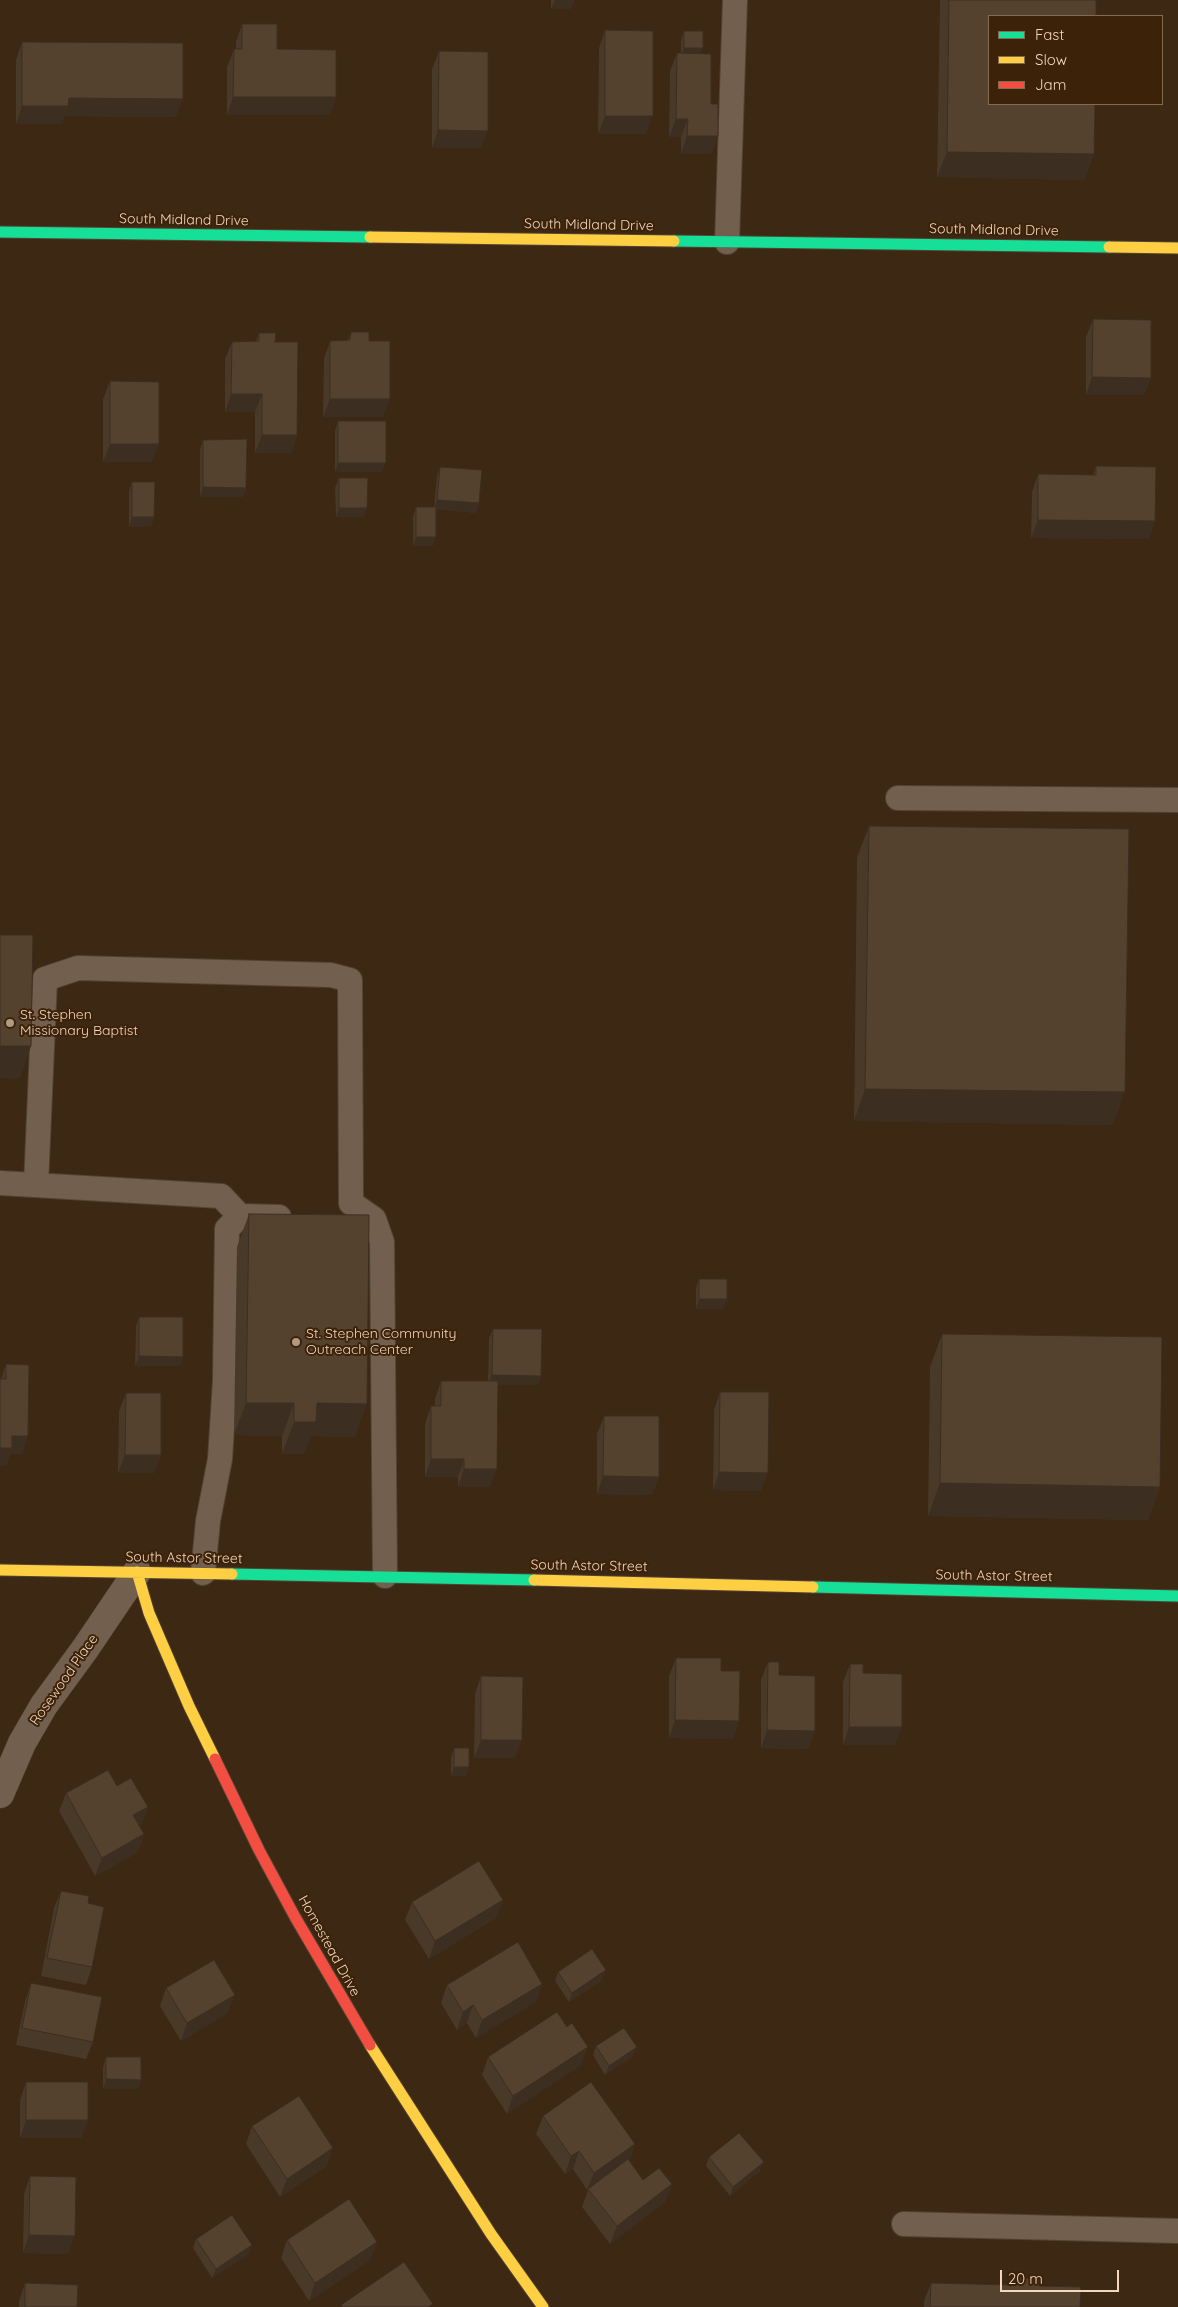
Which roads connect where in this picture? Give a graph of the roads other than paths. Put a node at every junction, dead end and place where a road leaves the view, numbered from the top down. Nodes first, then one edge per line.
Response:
1 (735, 0) edge
2 (0, 232) edge
3 (727, 242) junction
4 (1178, 248) edge
5 (898, 798) dead end
6 (1178, 800) edge
7 (0, 1182) edge
8 (36, 1185) junction
9 (240, 1216) junction
10 (297, 1217) edge
11 (336, 1218) edge
12 (374, 1219) junction
13 (0, 1570) edge
14 (137, 1572) junction
15 (203, 1574) junction
16 (385, 1576) junction
17 (1178, 1596) edge
18 (0, 1794) edge
19 (904, 2224) dead end
20 (1178, 2230) edge
21 (543, 2307) edge

1 - 3 lane
2 - 3 street, South Midland Drive
3 - 4 street, South Midland Drive
5 - 6 lane
7 - 8 lane
8 - 9 lane
8 - 12 lane
9 - 10 lane
9 - 15 lane
11 - 12 lane
12 - 16 lane
13 - 14 street, South Astor Street
14 - 15 street, South Astor Street
14 - 18 street, Rosewood Place
14 - 21 street, Homestead Drive
15 - 16 street, South Astor Street
16 - 17 street, South Astor Street
19 - 20 lane

